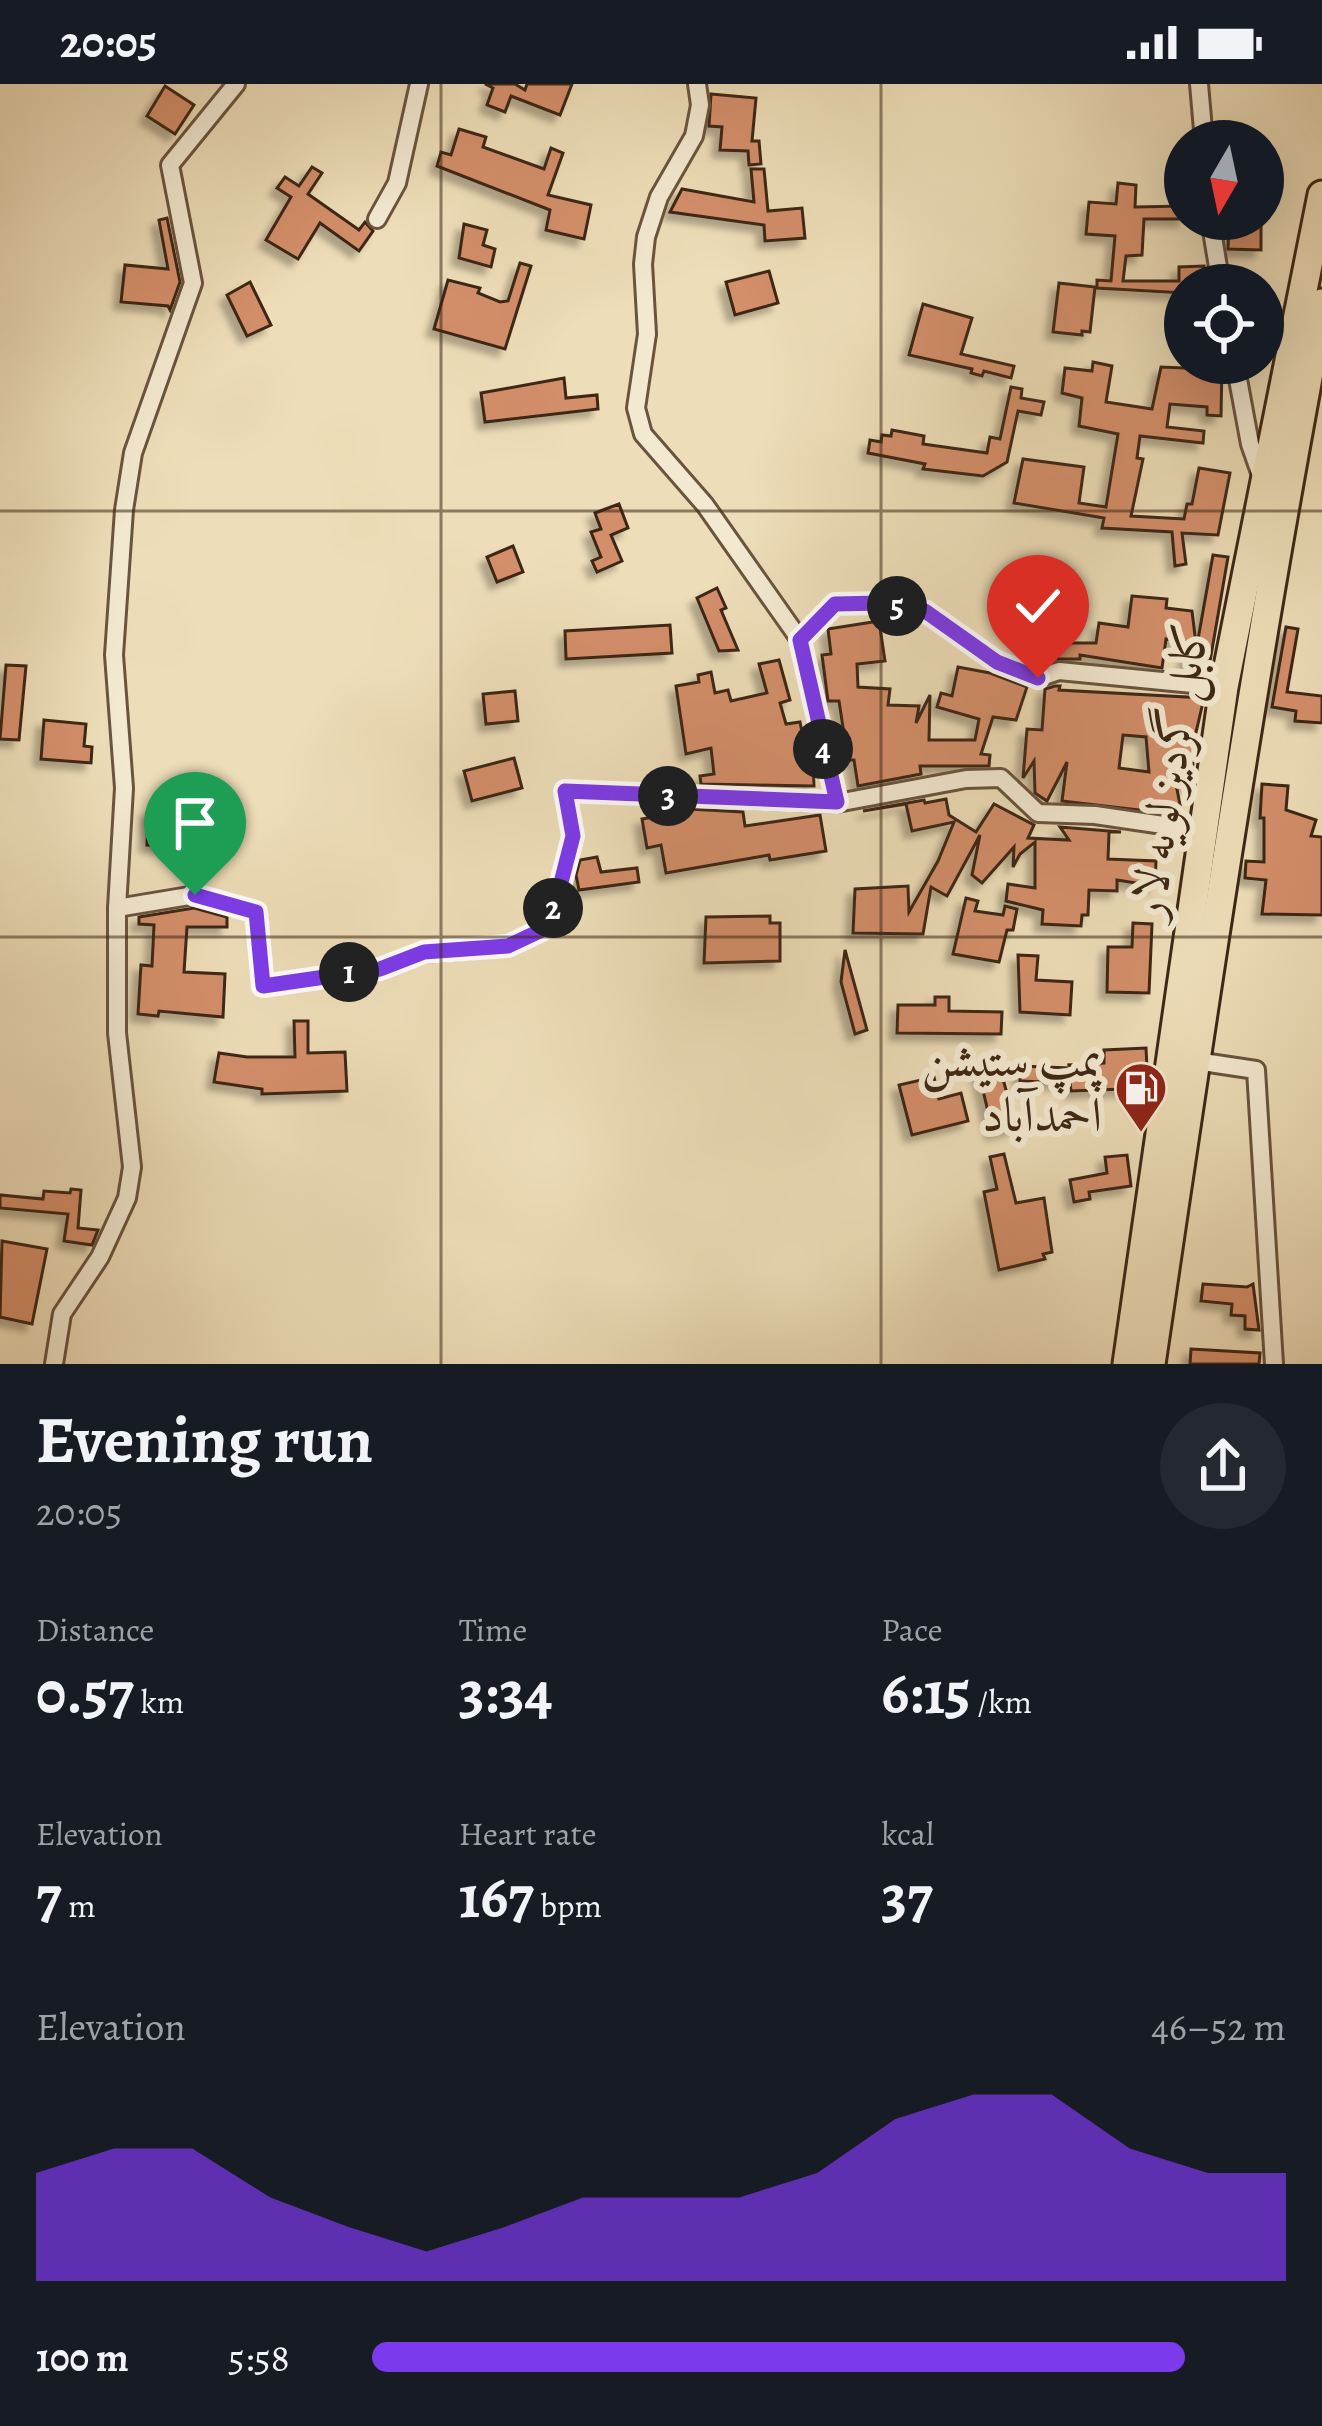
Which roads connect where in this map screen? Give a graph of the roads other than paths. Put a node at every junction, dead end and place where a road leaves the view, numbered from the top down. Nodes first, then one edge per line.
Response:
1 (236, 84) edge
2 (419, 84) edge
3 (697, 84) edge
4 (1199, 84) edge
5 (1202, 120) edge
6 (1322, 195) edge
7 (377, 219) dead end
8 (1322, 304) edge
9 (1239, 384) edge
10 (1266, 487) junction
11 (800, 640) junction
12 (1224, 687) junction
13 (837, 802) junction
14 (1204, 831) junction
15 (117, 908) junction
16 (1196, 1061) junction
17 (54, 1364) edge
18 (1127, 1364) edge
19 (1151, 1364) edge
20 (1274, 1364) edge

1 - 15 street
2 - 7 street
3 - 11 street
4 - 5 street
6 - 10 highway, کابل گردیز لویه لار
8 - 16 highway, کابل گردیز لویه لار
9 - 10 street
10 - 12 highway, کابل گردیز لویه لار
11 - 12 street
11 - 13 street
12 - 14 highway, کابل گردیز لویه لار
13 - 14 street
13 - 15 street
14 - 18 highway, کابل گردیز لویه لار
15 - 17 street
16 - 19 highway, کابل گردیز لویه لار
16 - 20 street

